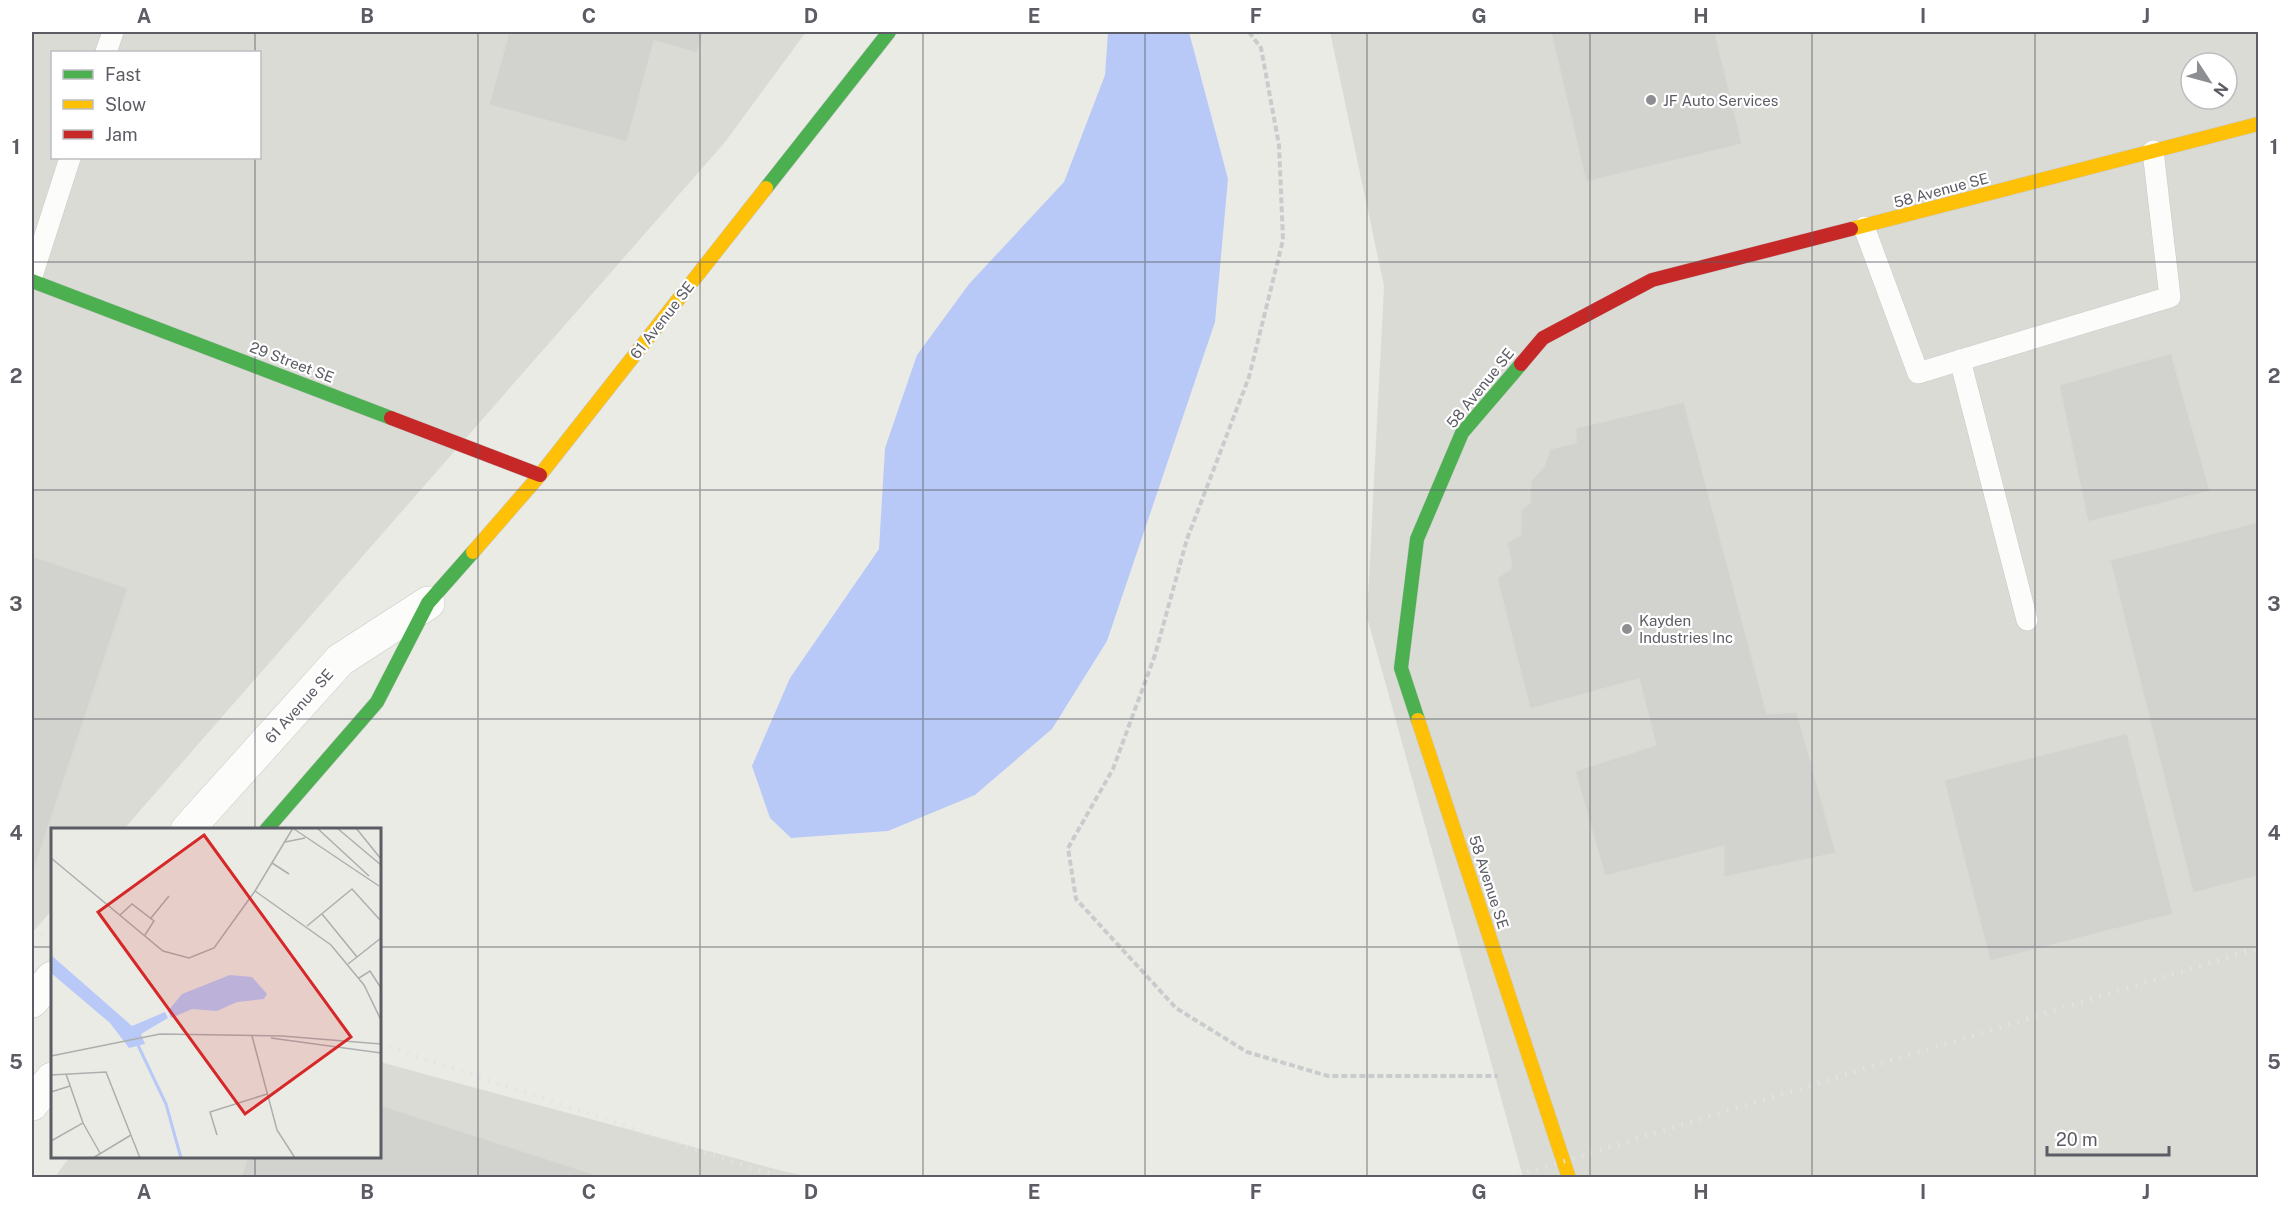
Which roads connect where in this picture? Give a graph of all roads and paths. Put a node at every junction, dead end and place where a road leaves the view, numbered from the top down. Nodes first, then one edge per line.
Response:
1 (113, 32) edge
2 (889, 32) edge
3 (1249, 32) edge
4 (106, 51) edge
5 (2259, 124) edge
6 (2153, 151) junction
7 (70, 159) edge
8 (1864, 227) junction
9 (32, 276) edge
10 (32, 281) edge
11 (1960, 360) junction
12 (540, 475) junction
13 (428, 603) junction
14 (2027, 620) dead end
15 (189, 828) edge
16 (268, 828) edge
17 (51, 979) edge
18 (32, 1001) edge
19 (1488, 1077) dead end
20 (51, 1080) edge
21 (32, 1104) edge
22 (1569, 1178) edge

1 - 4 lane
2 - 12 street, 61 Avenue SE
3 - 19 path
5 - 6 street, 58 Avenue SE
6 - 8 street, 58 Avenue SE
6 - 11 lane
7 - 9 lane
8 - 11 lane
8 - 22 street, 58 Avenue SE
10 - 12 street, 29 Street SE
11 - 14 lane
12 - 13 street, 61 Avenue SE
13 - 15 street, 61 Avenue SE
13 - 16 street, 61 Avenue SE
17 - 18 street
20 - 21 street

